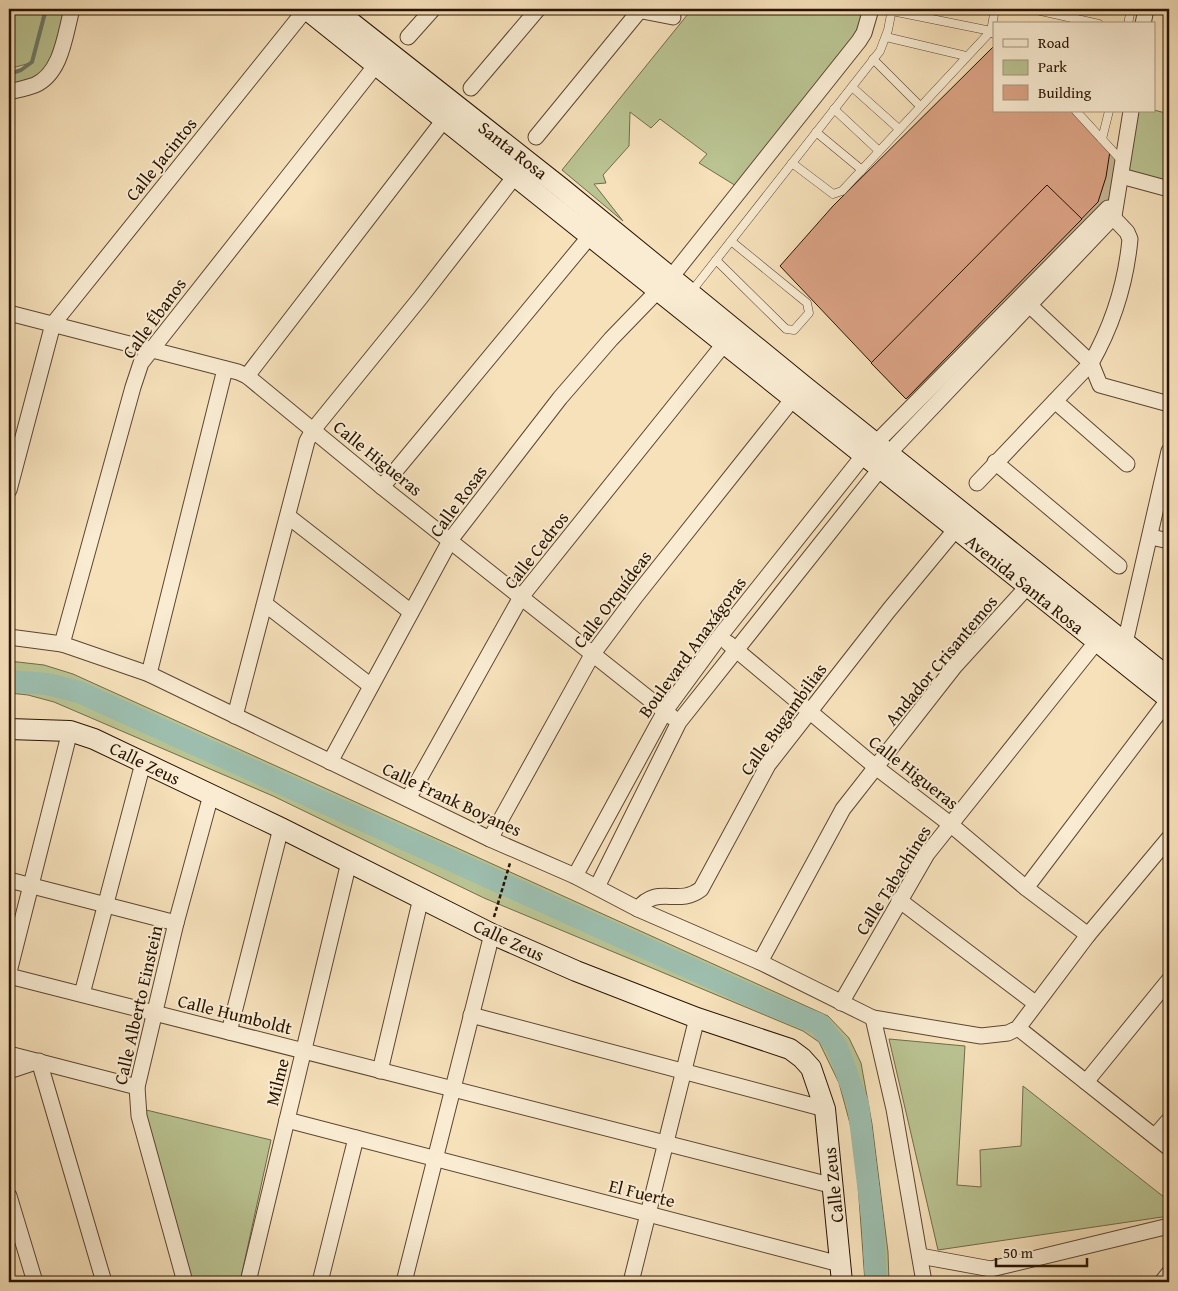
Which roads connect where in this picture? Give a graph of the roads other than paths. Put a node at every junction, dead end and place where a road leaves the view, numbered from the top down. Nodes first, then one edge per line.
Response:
1 (72, 9) edge
2 (306, 9) edge
3 (334, 9) edge
4 (433, 9) edge
5 (538, 9) edge
6 (871, 9) edge
7 (995, 9) edge
8 (1032, 9) edge
9 (1131, 9) edge
10 (1146, 9) edge
11 (636, 10) edge
12 (892, 10) edge
13 (673, 17) dead end
14 (994, 22) edge
15 (1090, 22) edge
16 (1128, 22) edge
17 (1143, 22) edge
18 (993, 33) edge
19 (408, 37) dead end
20 (886, 37) junction
21 (966, 56) junction
22 (873, 59) junction
23 (376, 65) junction
24 (852, 87) junction
25 (471, 88) dead end
26 (9, 92) edge
27 (920, 106) junction
28 (834, 109) junction
29 (1077, 112) edge
30 (1109, 112) edge
31 (1131, 112) edge
32 (450, 113) junction
33 (899, 129) junction
34 (816, 132) junction
35 (536, 137) dead end
36 (1102, 139) junction
37 (879, 151) junction
38 (792, 162) junction
39 (1122, 169) junction
40 (862, 170) junction
41 (515, 176) junction
42 (1169, 189) edge
43 (1112, 210) junction
44 (590, 236) junction
45 (730, 241) junction
46 (716, 260) junction
47 (672, 276) junction
48 (657, 290) junction
49 (684, 299) junction
50 (1026, 301) junction
51 (9, 313) edge
52 (51, 329) junction
53 (724, 344) junction
54 (151, 348) junction
55 (1091, 363) junction
56 (225, 369) junction
57 (247, 376) junction
58 (798, 392) junction
59 (1055, 401) junction
60 (1169, 404) edge
61 (313, 430) junction
62 (1169, 451) edge
63 (877, 455) junction
64 (995, 462) junction
65 (1127, 464) dead end
66 (976, 483) dead end
67 (382, 487) junction
68 (9, 490) edge
69 (288, 517) junction
70 (956, 529) junction
71 (1151, 537) junction
72 (451, 539) junction
73 (1169, 541) edge
74 (1119, 566) dead end
75 (1027, 587) junction
76 (521, 597) junction
77 (265, 604) junction
78 (411, 612) junction
79 (720, 636) junction
80 (9, 637) edge
81 (1097, 641) junction
82 (1126, 643) junction
83 (62, 644) junction
84 (736, 649) junction
85 (592, 655) junction
86 (149, 674) junction
87 (1169, 678) edge
88 (371, 686) junction
89 (1169, 699) edge
90 (665, 710) junction
91 (809, 712) junction
92 (235, 716) junction
93 (679, 722) junction
94 (9, 729) edge
95 (70, 731) junction
96 (330, 762) junction
97 (143, 763) junction
98 (877, 768) junction
99 (211, 795) junction
100 (408, 800) junction
101 (950, 824) junction
102 (281, 828) junction
103 (1169, 838) edge
104 (490, 839) junction
105 (349, 862) junction
106 (575, 876) junction
107 (9, 880) edge
108 (32, 886) junction
109 (597, 887) junction
110 (1026, 888) junction
111 (421, 898) junction
112 (899, 900) junction
113 (107, 905) junction
114 (638, 909) junction
115 (176, 923) junction
116 (492, 934) junction
117 (1088, 935) junction
118 (760, 962) junction
119 (9, 974) edge
120 (1169, 980) edge
121 (82, 994) junction
122 (842, 1003) junction
123 (1035, 1003) junction
124 (153, 1012) junction
125 (471, 1016) junction
126 (697, 1018) junction
127 (873, 1018) junction
128 (1018, 1028) junction
129 (229, 1032) junction
130 (303, 1051) junction
131 (9, 1054) edge
132 (39, 1062) junction
133 (9, 1071) edge
134 (380, 1071) junction
135 (684, 1072) junction
136 (1086, 1082) junction
137 (137, 1087) junction
138 (452, 1089) junction
139 (825, 1109) junction
140 (287, 1120) junction
141 (1169, 1120) edge
142 (1156, 1136) junction
143 (356, 1138) junction
144 (666, 1144) junction
145 (1169, 1148) edge
146 (435, 1159) junction
147 (834, 1186) junction
148 (9, 1196) edge
149 (648, 1214) junction
150 (1169, 1226) edge
151 (920, 1256) junction
152 (841, 1273) edge
153 (1169, 1273) edge
154 (993, 1275) edge
155 (35, 1282) edge
156 (104, 1282) edge
157 (184, 1282) edge
158 (248, 1282) edge
159 (320, 1282) edge
160 (404, 1282) edge
161 (631, 1282) edge
162 (924, 1282) edge
163 (1162, 1282) edge

1 - 26 street
2 - 23 main road, Avenida Santa Rosa
2 - 52 street, Calle Jacintos
3 - 32 main road, Santa Rosa
4 - 19 street
5 - 25 street
6 - 47 street
7 - 14 lane
8 - 15 lane
9 - 16 lane
10 - 17 street
11 - 13 street
11 - 35 street
12 - 18 lane
12 - 20 lane
18 - 21 lane
20 - 21 lane
20 - 22 lane
21 - 27 lane
22 - 24 lane
22 - 27 lane
23 - 32 main road, Avenida Santa Rosa
23 - 54 street, Calle Ébanos
24 - 28 lane
24 - 33 lane
27 - 33 lane
28 - 34 lane
28 - 37 lane
29 - 36 lane
30 - 36 lane
31 - 39 street
32 - 41 main road, Avenida Santa Rosa
32 - 47 main road, Santa Rosa
32 - 57 street
33 - 37 lane
34 - 38 lane
34 - 40 lane
36 - 39 lane
37 - 40 lane
38 - 40 lane
38 - 45 lane
39 - 42 street
39 - 43 street
41 - 44 main road, Avenida Santa Rosa
41 - 61 street
43 - 50 street, Boulevard Anaxágoras
43 - 55 street
44 - 48 main road, Avenida Santa Rosa
44 - 67 street
45 - 46 lane
45 - 46 lane
46 - 49 lane
47 - 48 street
47 - 49 main road, Santa Rosa
48 - 49 main road, Avenida Santa Rosa
48 - 72 street, Calle Rosas
49 - 53 main road, Avenida Santa Rosa
49 - 58 main road, Avenida Santa Rosa
50 - 55 street
50 - 63 street, Boulevard Anaxágoras
51 - 52 street, Calle Higueras
52 - 54 street, Calle Higueras
52 - 68 street
53 - 58 main road, Avenida Santa Rosa
53 - 76 street, Calle Cedros
54 - 56 street, Calle Higueras
54 - 83 street, Calle Ébanos
55 - 59 street
55 - 60 street
56 - 57 street, Calle Higueras
56 - 86 street
57 - 61 street, Calle Higueras
58 - 63 main road, Avenida Santa Rosa
58 - 85 street, Calle Orquídeas
59 - 64 street
59 - 65 street
61 - 67 street, Calle Higueras
61 - 69 street
62 - 71 street
63 - 70 main road, Avenida Santa Rosa
63 - 79 street, Boulevard Anaxágoras
63 - 82 main road, Avenida Santa Rosa
63 - 84 street, Boulevard Anaxágoras
64 - 66 street
64 - 74 street
67 - 72 street, Calle Higueras
69 - 77 street
69 - 78 street
70 - 75 main road, Avenida Santa Rosa
70 - 91 street, Calle Bugambilias
71 - 73 street
71 - 82 street
72 - 76 street, Calle Higueras
72 - 78 street, Calle Rosas
75 - 81 main road, Avenida Santa Rosa
75 - 98 street, Andador Crisantemos
76 - 85 street, Calle Higueras
76 - 100 street, Calle Cedros
77 - 88 street
77 - 92 street
78 - 88 street, Calle Rosas
79 - 84 street, Calle Higueras
79 - 90 street, Boulevard Anaxágoras
80 - 83 street, Calle Frank Boyanes
81 - 89 main road, Avenida Santa Rosa
81 - 101 street, Calle Tabachines
82 - 87 main road, Avenida Santa Rosa
83 - 86 street, Calle Frank Boyanes
84 - 91 street, Calle Higueras
84 - 93 street, Boulevard Anaxágoras
85 - 90 street, Calle Higueras
85 - 104 street, Calle Orquídeas
86 - 92 street, Calle Frank Boyanes
88 - 96 street, Calle Rosas
89 - 110 street
90 - 93 street, Calle Higueras
90 - 106 street, Boulevard Anaxágoras
91 - 98 street, Calle Higueras
91 - 114 street, Calle Bugambilias
92 - 96 street, Calle Frank Boyanes
93 - 109 street, Boulevard Anaxágoras
94 - 95 main road, Calle Zeus
95 - 97 main road, Calle Zeus
95 - 108 street
96 - 100 street, Calle Frank Boyanes
97 - 99 main road, Calle Zeus
97 - 113 street
98 - 101 street, Calle Higueras
98 - 118 street, Andador Crisantemos
99 - 102 main road, Calle Zeus
99 - 115 street, Calle Alberto Einstein
100 - 104 street, Calle Frank Boyanes
101 - 110 street, Calle Higueras
101 - 112 street, Calle Tabachines
102 - 105 main road, Calle Zeus
102 - 129 street
103 - 117 street
104 - 106 street, Calle Frank Boyanes
105 - 111 main road, Calle Zeus
105 - 130 street, Milme
106 - 109 street, Calle Frank Boyanes
107 - 108 street
108 - 113 street
108 - 119 street
109 - 114 street, Calle Frank Boyanes
110 - 117 street, Calle Higueras
111 - 116 main road, Calle Zeus
111 - 134 street
112 - 122 street, Calle Tabachines
112 - 123 street
113 - 115 street
113 - 121 street
114 - 118 street, Calle Frank Boyanes
115 - 124 street, Calle Alberto Einstein
116 - 125 street
116 - 126 main road, Calle Zeus
117 - 123 street
118 - 122 street, Calle Frank Boyanes
119 - 121 street, Calle Humboldt
120 - 136 street
121 - 124 street, Calle Humboldt
122 - 127 street, Calle Frank Boyanes
123 - 128 street
124 - 129 street, Calle Humboldt
124 - 137 street, Calle Alberto Einstein
125 - 135 street
125 - 138 street
126 - 135 street
126 - 139 main road, Calle Zeus
127 - 128 street, Calle Frank Boyanes
127 - 151 street
128 - 136 street
129 - 130 street, Calle Humboldt
130 - 134 street, Calle Humboldt
130 - 140 street, Milme
131 - 132 street
132 - 133 street
132 - 137 street
132 - 156 street
134 - 138 street, Calle Humboldt
135 - 139 street
135 - 144 street
136 - 142 street
137 - 157 street, Calle Alberto Einstein
138 - 144 street, Calle Humboldt
138 - 146 street
139 - 147 main road, Calle Zeus
140 - 143 street, El Fuerte
140 - 158 street, Milme
141 - 142 street
142 - 145 street
143 - 146 street, El Fuerte
143 - 159 street
144 - 147 street, Calle Humboldt
144 - 149 street
146 - 149 street, El Fuerte
146 - 160 street
147 - 152 main road, Calle Zeus
148 - 155 street
149 - 152 street, El Fuerte
149 - 161 street
150 - 154 street
151 - 154 street
151 - 162 street
153 - 163 street

